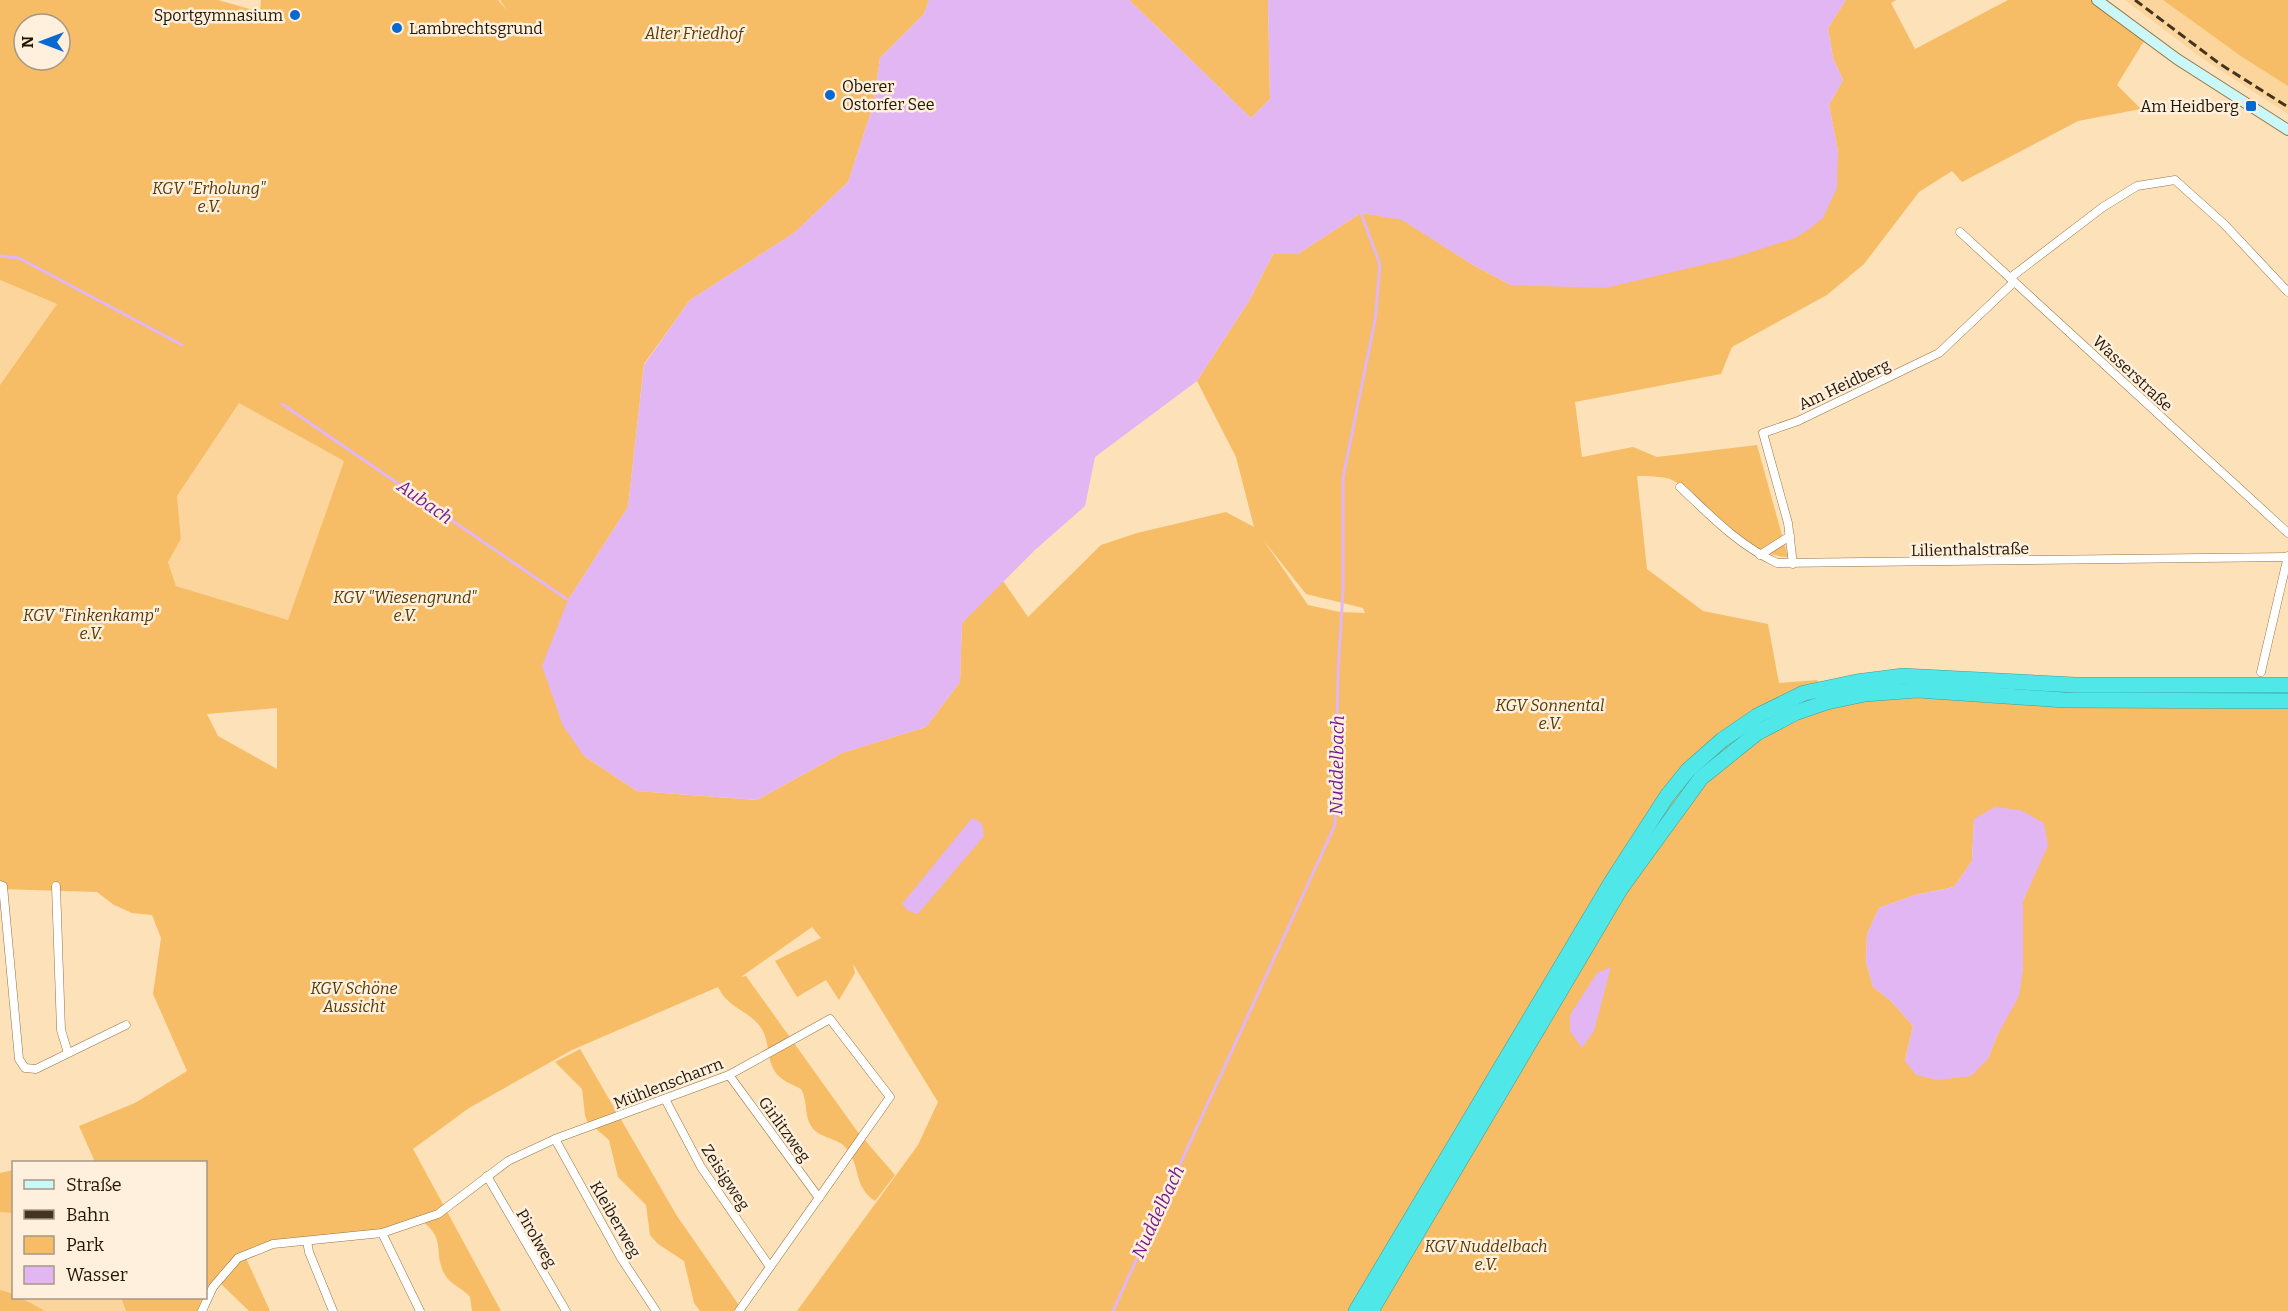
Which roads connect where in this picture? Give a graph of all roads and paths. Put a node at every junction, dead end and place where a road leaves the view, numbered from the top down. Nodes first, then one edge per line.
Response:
1 (2097, 0) edge
2 (2288, 130) edge
3 (1960, 232) dead end
4 (2012, 280) junction
5 (2288, 292) edge
6 (1680, 487) dead end
7 (2288, 533) edge
8 (1790, 536) junction
9 (1760, 555) junction
10 (2288, 556) edge
11 (1793, 564) junction
12 (2261, 672) dead end
13 (2288, 685) edge
14 (2288, 701) edge
15 (0, 885) edge
16 (56, 886) dead end
17 (126, 1025) dead end
18 (68, 1053) junction
19 (729, 1075) junction
20 (665, 1099) junction
21 (555, 1139) junction
22 (487, 1176) junction
23 (819, 1198) junction
24 (382, 1233) junction
25 (307, 1241) junction
26 (770, 1267) junction
27 (202, 1311) edge
28 (333, 1311) edge
29 (420, 1311) edge
30 (566, 1311) edge
31 (656, 1311) edge
32 (739, 1311) edge
33 (1356, 1311) edge
34 (1371, 1311) edge

1 - 2 street
3 - 4 street, Wasserstraße
4 - 5 street, Am Heidberg
4 - 7 street, Wasserstraße
4 - 8 street, Am Heidberg
6 - 9 street, Lilienthalstraße
8 - 9 street
8 - 11 street, Am Heidberg
9 - 11 street, Lilienthalstraße
10 - 11 street, Lilienthalstraße
10 - 12 street
13 - 33 highway
14 - 34 highway
15 - 18 street
16 - 18 street
17 - 18 street
19 - 20 street, Mühlenscharrn
19 - 23 street, Girlitzweg
19 - 23 street, Mühlenscharrn
20 - 21 street, Mühlenscharrn
20 - 26 street, Zeisigweg
21 - 22 street, Mühlenscharrn
21 - 31 street, Kleiberweg
22 - 24 street, Mühlenscharrn
22 - 30 street, Pirolweg
23 - 26 street, Mühlenscharrn
24 - 25 street, Mühlenscharrn
24 - 29 street
25 - 27 street, Mühlenscharrn
25 - 28 street
26 - 32 street, Mühlenscharrn

